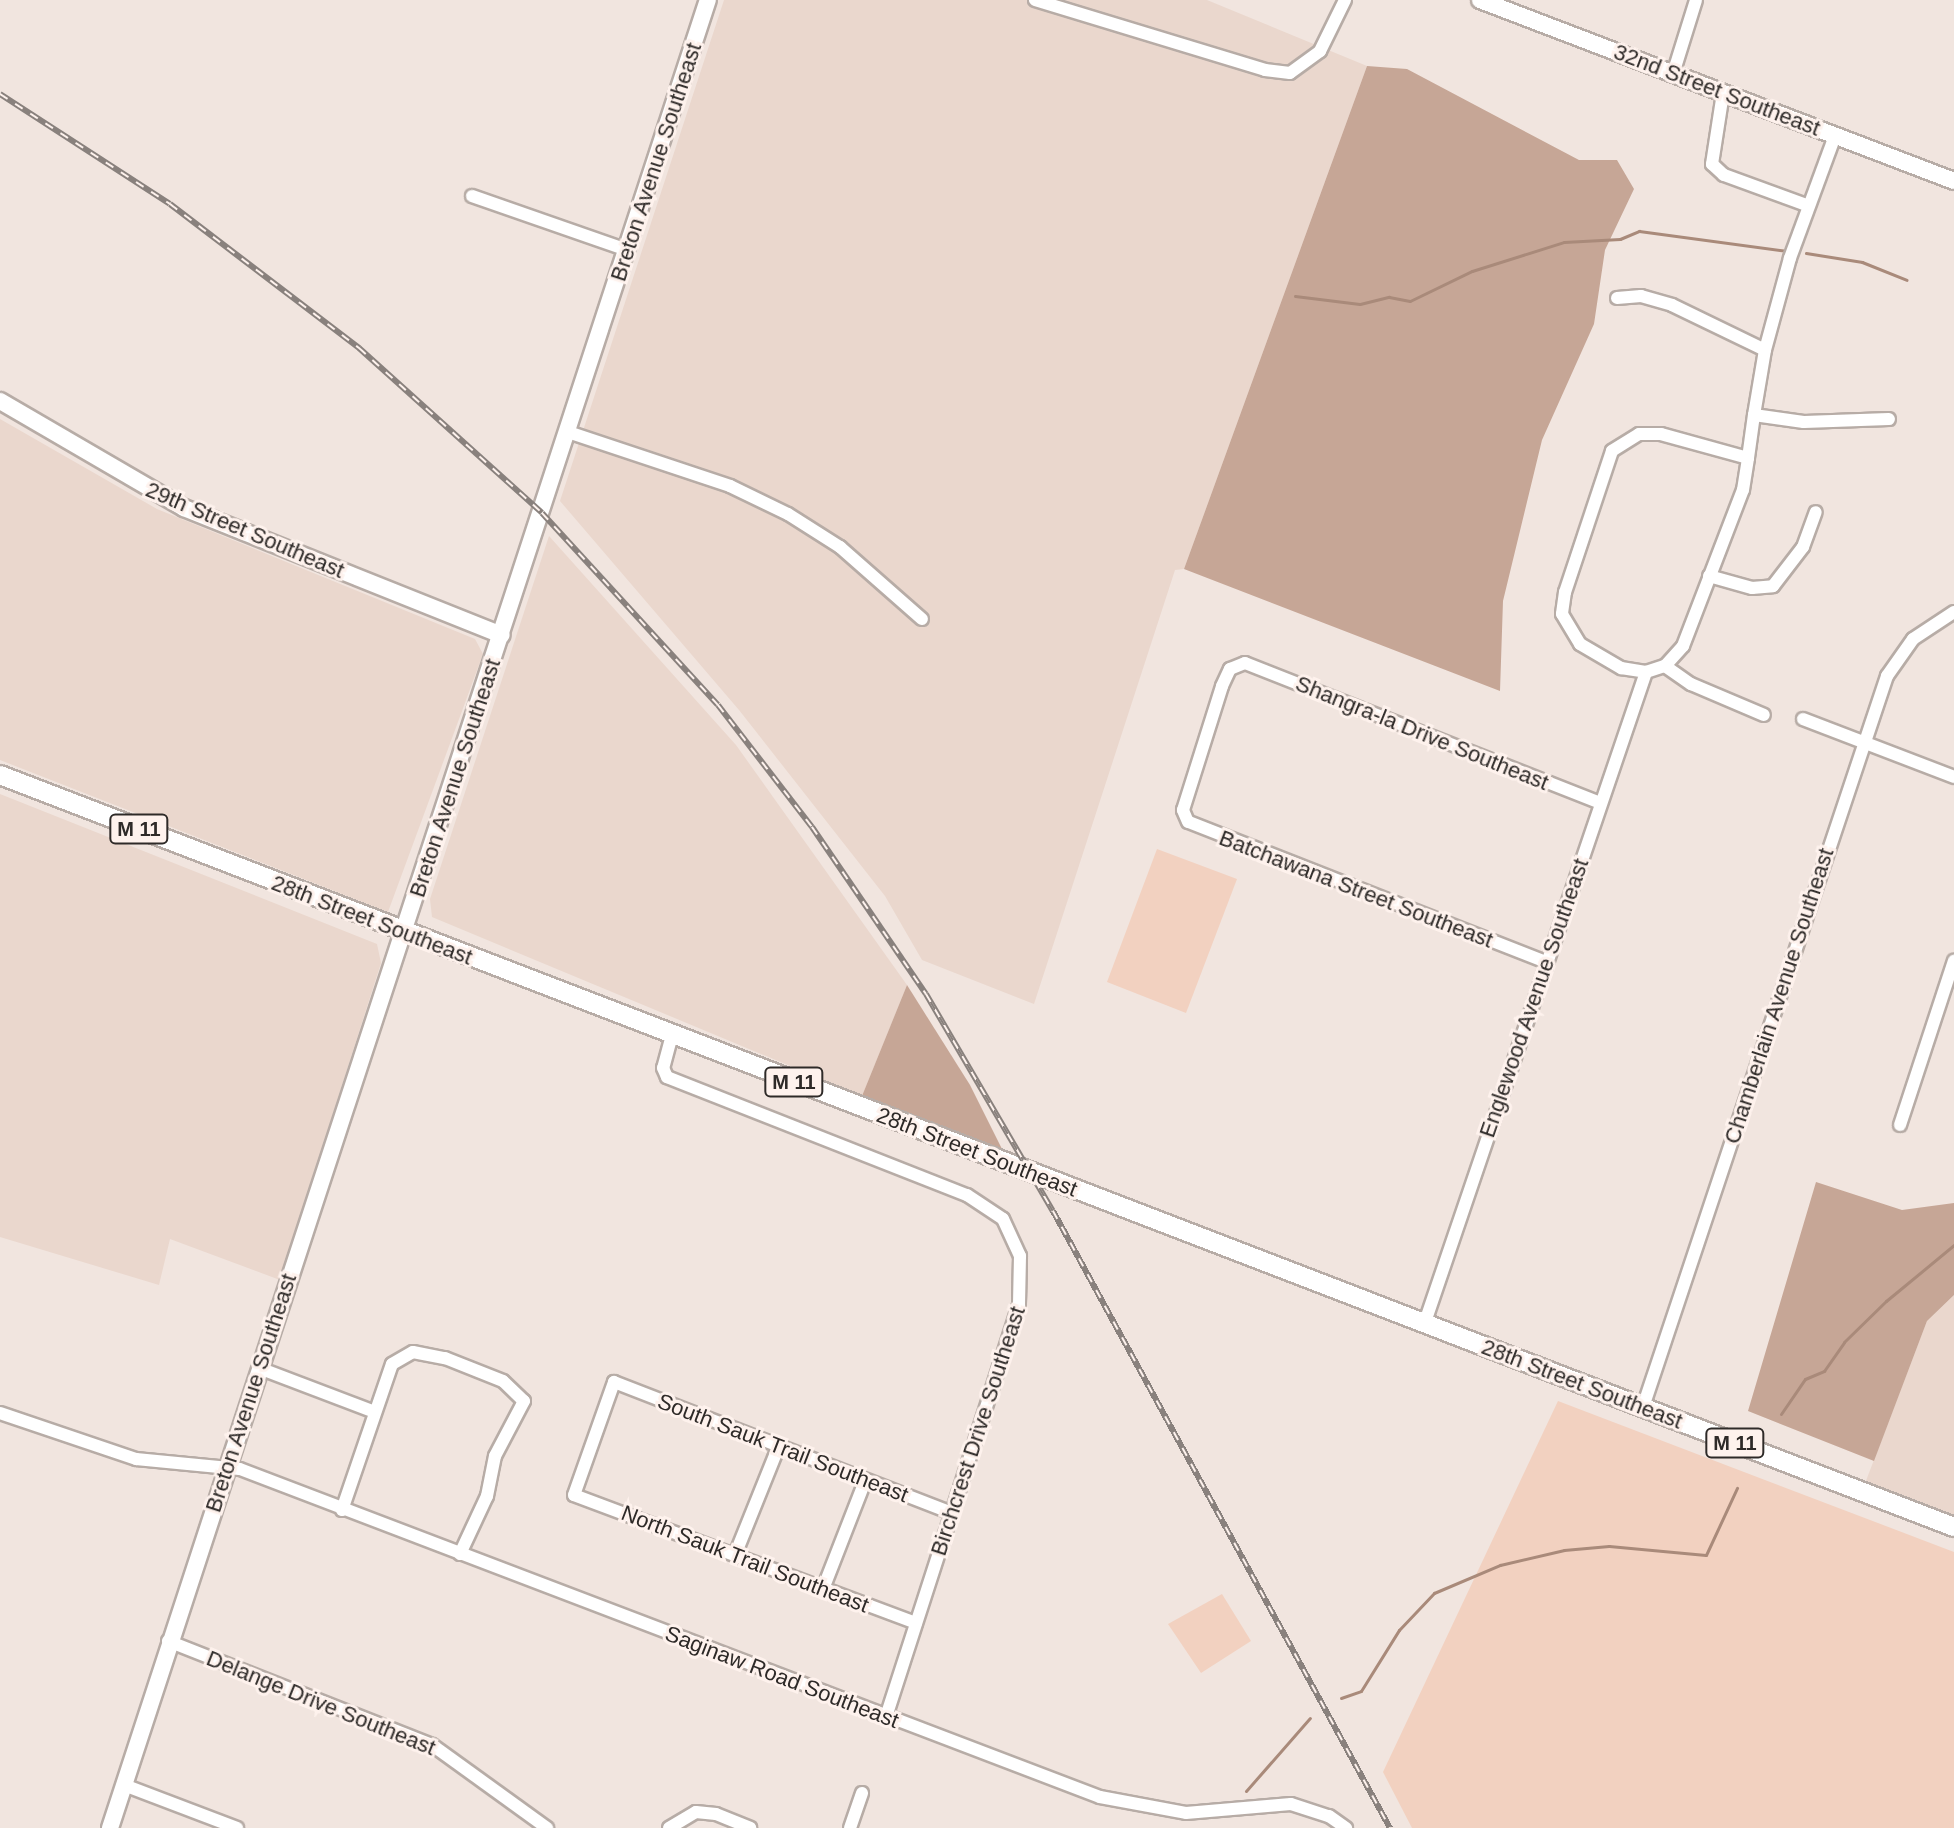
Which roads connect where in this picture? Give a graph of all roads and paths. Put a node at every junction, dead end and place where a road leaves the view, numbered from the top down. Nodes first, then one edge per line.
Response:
1 (708, 0) edge
2 (1035, 0) edge
3 (1345, 0) edge
4 (1480, 0) edge
5 (1696, 0) edge
6 (1673, 74) junction
7 (1723, 93) junction
8 (1839, 137) junction
9 (1954, 181) edge
10 (472, 196) dead end
11 (1809, 206) junction
12 (627, 250) junction
13 (1784, 279) junction
14 (1617, 298) dead end
15 (1765, 350) junction
16 (0, 401) edge
17 (1754, 415) junction
18 (1889, 419) dead end
19 (568, 432) junction
20 (1748, 458) junction
21 (1816, 512) dead end
22 (1709, 576) junction
23 (1954, 612) edge
24 (922, 619) dead end
25 (502, 635) junction
26 (1245, 663) joint
27 (1665, 666) junction
28 (1646, 672) junction
29 (1764, 715) dead end
30 (1803, 719) dead end
31 (1863, 743) junction
32 (0, 775) edge
33 (1954, 777) edge
34 (1600, 803) junction
35 (405, 933) junction
36 (1954, 961) edge
37 (1546, 962) junction
38 (672, 1035) junction
39 (1900, 1125) dead end
40 (1424, 1325) junction
41 (259, 1368) junction
42 (1643, 1407) junction
43 (372, 1411) junction
44 (0, 1413) edge
45 (778, 1448) junction
46 (226, 1467) junction
47 (865, 1481) junction
48 (574, 1495) joint
49 (342, 1510) junction
50 (952, 1513) junction
51 (1954, 1527) edge
52 (460, 1554) junction
53 (735, 1555) junction
54 (823, 1589) junction
55 (916, 1623) junction
56 (168, 1641) junction
57 (886, 1716) junction
58 (124, 1785) junction
59 (862, 1793) dead end
60 (110, 1828) edge
61 (237, 1828) edge
62 (547, 1828) edge
63 (669, 1828) edge
64 (750, 1828) edge
65 (850, 1828) edge
66 (1346, 1828) edge

1 - 12 main road, Breton Avenue Southeast
2 - 3 street
4 - 6 main road, 32nd Street Southeast
5 - 6 street
6 - 7 main road, 32nd Street Southeast
7 - 8 main road, 32nd Street Southeast
7 - 11 street
8 - 9 main road, 32nd Street Southeast
8 - 11 street
8 - 13 street
10 - 12 street
11 - 13 street
12 - 19 main road, Breton Avenue Southeast
13 - 15 street
14 - 15 street
15 - 17 street
16 - 25 main road, 29th Street Southeast
17 - 18 street
17 - 20 street
19 - 24 street
19 - 25 main road, Breton Avenue Southeast
20 - 22 street
20 - 28 street
21 - 22 street
22 - 27 street
23 - 31 street, Chamberlain Avenue Southeast
25 - 35 main road, Breton Avenue Southeast
26 - 34 street, Shangra-la Drive Southeast
26 - 37 street, Batchawana Street Southeast
27 - 28 street
27 - 29 street
28 - 34 street, Englewood Avenue Southeast
30 - 31 street
31 - 33 street
31 - 42 street, Chamberlain Avenue Southeast
32 - 35 main road, 28th Street Southeast / M 11
34 - 37 street, Englewood Avenue Southeast
35 - 38 main road, 28th Street Southeast / M 11
35 - 41 main road, Breton Avenue Southeast
36 - 39 street
37 - 40 street, Englewood Avenue Southeast
38 - 40 main road, 28th Street Southeast / M 11
38 - 50 street, Birchcrest Drive Southeast
40 - 42 main road, 28th Street Southeast / M 11
41 - 43 street
41 - 46 main road, Breton Avenue Southeast
42 - 51 main road, 28th Street Southeast / M 11
43 - 49 street
43 - 52 street
44 - 46 street, Saginaw Road Southeast
45 - 47 street, South Sauk Trail Southeast
45 - 48 street, South Sauk Trail Southeast
45 - 53 street
46 - 49 street, Saginaw Road Southeast
46 - 56 main road, Breton Avenue Southeast
47 - 50 street, South Sauk Trail Southeast
47 - 54 street
48 - 53 street, North Sauk Trail Southeast
49 - 52 street, Saginaw Road Southeast
50 - 55 street, Birchcrest Drive Southeast
52 - 57 street, Saginaw Road Southeast
53 - 54 street, North Sauk Trail Southeast
54 - 55 street, North Sauk Trail Southeast
55 - 57 street, Birchcrest Drive Southeast
56 - 58 main road, Breton Avenue Southeast
56 - 62 street, Delange Drive Southeast
57 - 66 street, Saginaw Road Southeast
58 - 60 main road, Breton Avenue Southeast
58 - 61 street
59 - 65 street
63 - 64 street

